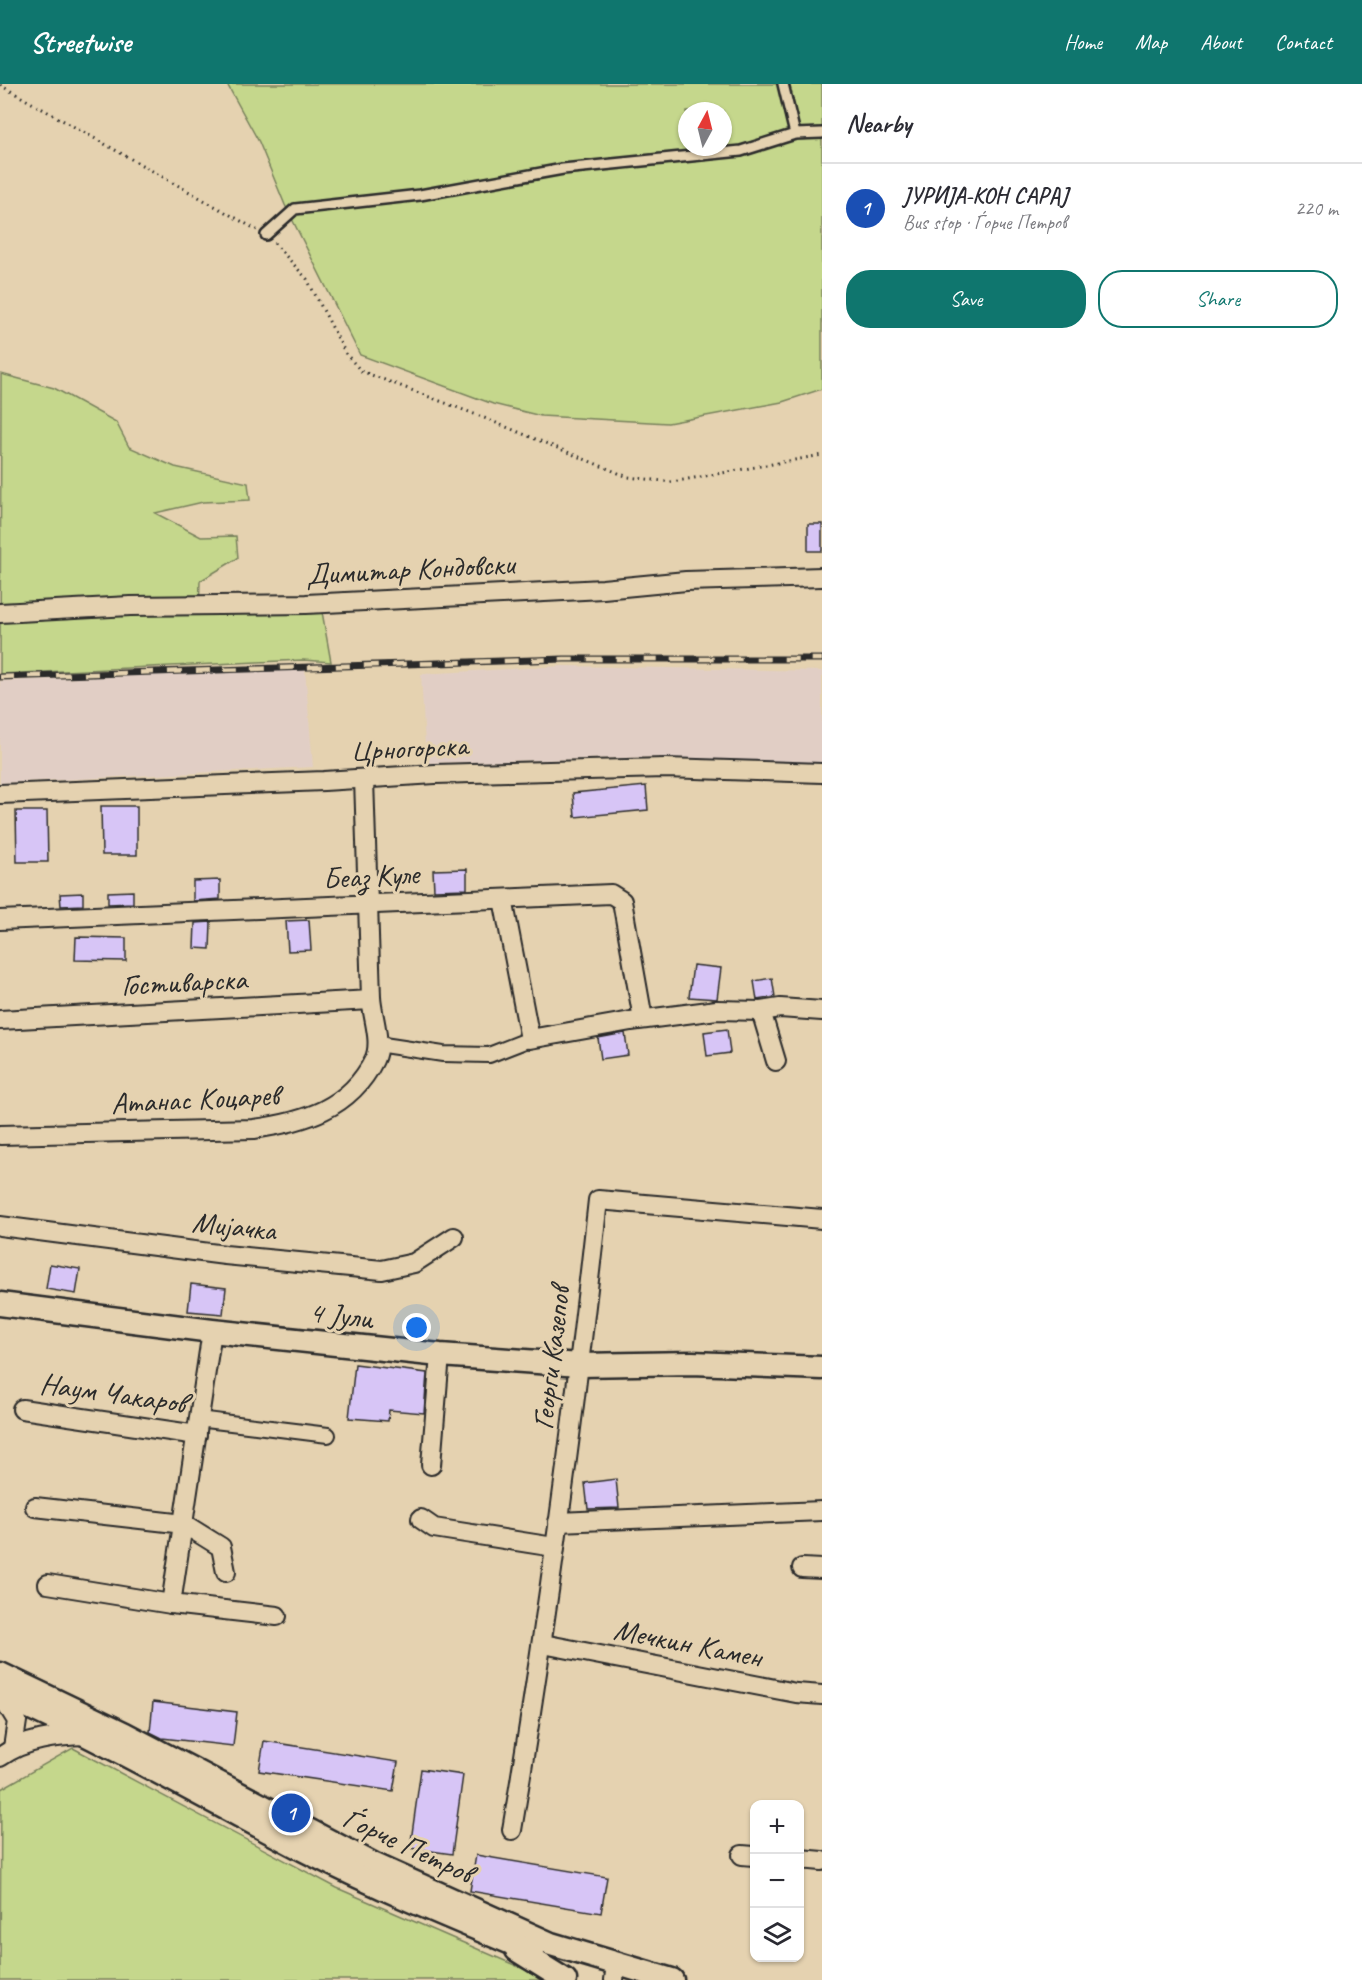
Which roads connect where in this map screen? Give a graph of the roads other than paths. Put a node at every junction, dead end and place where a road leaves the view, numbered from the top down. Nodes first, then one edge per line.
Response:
1 (783, 84) edge
2 (822, 133) edge
3 (795, 134) junction
4 (266, 235) road end
5 (822, 577) edge
6 (0, 613) edge
7 (822, 773) edge
8 (364, 779) junction
9 (0, 794) edge
10 (503, 899) junction
11 (370, 905) junction
12 (0, 920) edge
13 (371, 1000) junction
14 (761, 1011) junction
15 (822, 1011) edge
16 (644, 1019) junction
17 (0, 1020) edge
18 (530, 1039) junction
19 (377, 1044) junction
20 (776, 1061) dead end
21 (0, 1135) edge
22 (822, 1219) edge
23 (0, 1226) edge
24 (454, 1237) dead end
25 (0, 1304) edge
26 (212, 1331) junction
27 (440, 1355) junction
28 (580, 1365) junction
29 (822, 1368) edge
30 (22, 1409) dead end
31 (198, 1426) junction
32 (328, 1435) dead end
33 (431, 1465) dead end
34 (35, 1507) dead end
35 (822, 1511) edge
36 (421, 1519) dead end
37 (558, 1522) junction
38 (184, 1524) junction
39 (554, 1547) junction
40 (802, 1568) dead end
41 (822, 1569) edge
42 (226, 1572) dead end
43 (48, 1584) dead end
44 (171, 1604) junction
45 (277, 1616) dead end
46 (543, 1644) junction
47 (0, 1674) edge
48 (0, 1694) edge
49 (822, 1695) edge
50 (87, 1735) junction
51 (7, 1752) edge
52 (512, 1830) dead end
53 (804, 1859) edge
54 (822, 1861) edge
55 (487, 1933) junction
56 (615, 1976) edge
57 (564, 1980) edge
58 (672, 1980) edge

1 - 3 lane
2 - 3 lane
3 - 4 lane
5 - 6 street, Димитар Кондовски
7 - 8 street, Црногорска
8 - 9 street, Црногорска
8 - 11 street, Атанас Коцарев
10 - 11 street, Беаз Куле
10 - 16 street, Беаз Куле
10 - 18 street
11 - 12 street, Беаз Куле
11 - 13 street, Атанас Коцарев
13 - 17 street, Гостиварска
13 - 19 street, Атанас Коцарев
14 - 15 street
14 - 16 street
14 - 20 street
16 - 18 street
18 - 19 street
19 - 21 street, Атанас Коцарев
22 - 28 street, Георги Казепов
23 - 24 street, Мијачка
25 - 26 street, 4 Јули
26 - 27 street, 4 Јули
26 - 31 street, Наум Чакаров
27 - 28 street, 4 Јули
27 - 33 street
28 - 29 street, 4 Јули
28 - 37 street, Георги Казепов
30 - 31 street, Наум Чакаров
31 - 32 street, Наум Чакаров
31 - 38 street, Наум Чакаров
34 - 38 street
35 - 37 street
36 - 39 street
37 - 39 street, Георги Казепов
38 - 42 street
38 - 44 street, Наум Чакаров
39 - 46 street, Георги Казепов
40 - 41 street
43 - 44 street
44 - 45 street
46 - 49 street, Мечкин Камен
46 - 52 street, Георги Казепов
47 - 56 street, Ѓорче Петров
48 - 50 street, Ѓорче Петров
48 - 51 street
50 - 51 street
50 - 55 street, Ѓорче Петров
53 - 54 street
55 - 56 street, Ѓорче Петров
55 - 57 street
56 - 58 street, Ѓорче Петров

